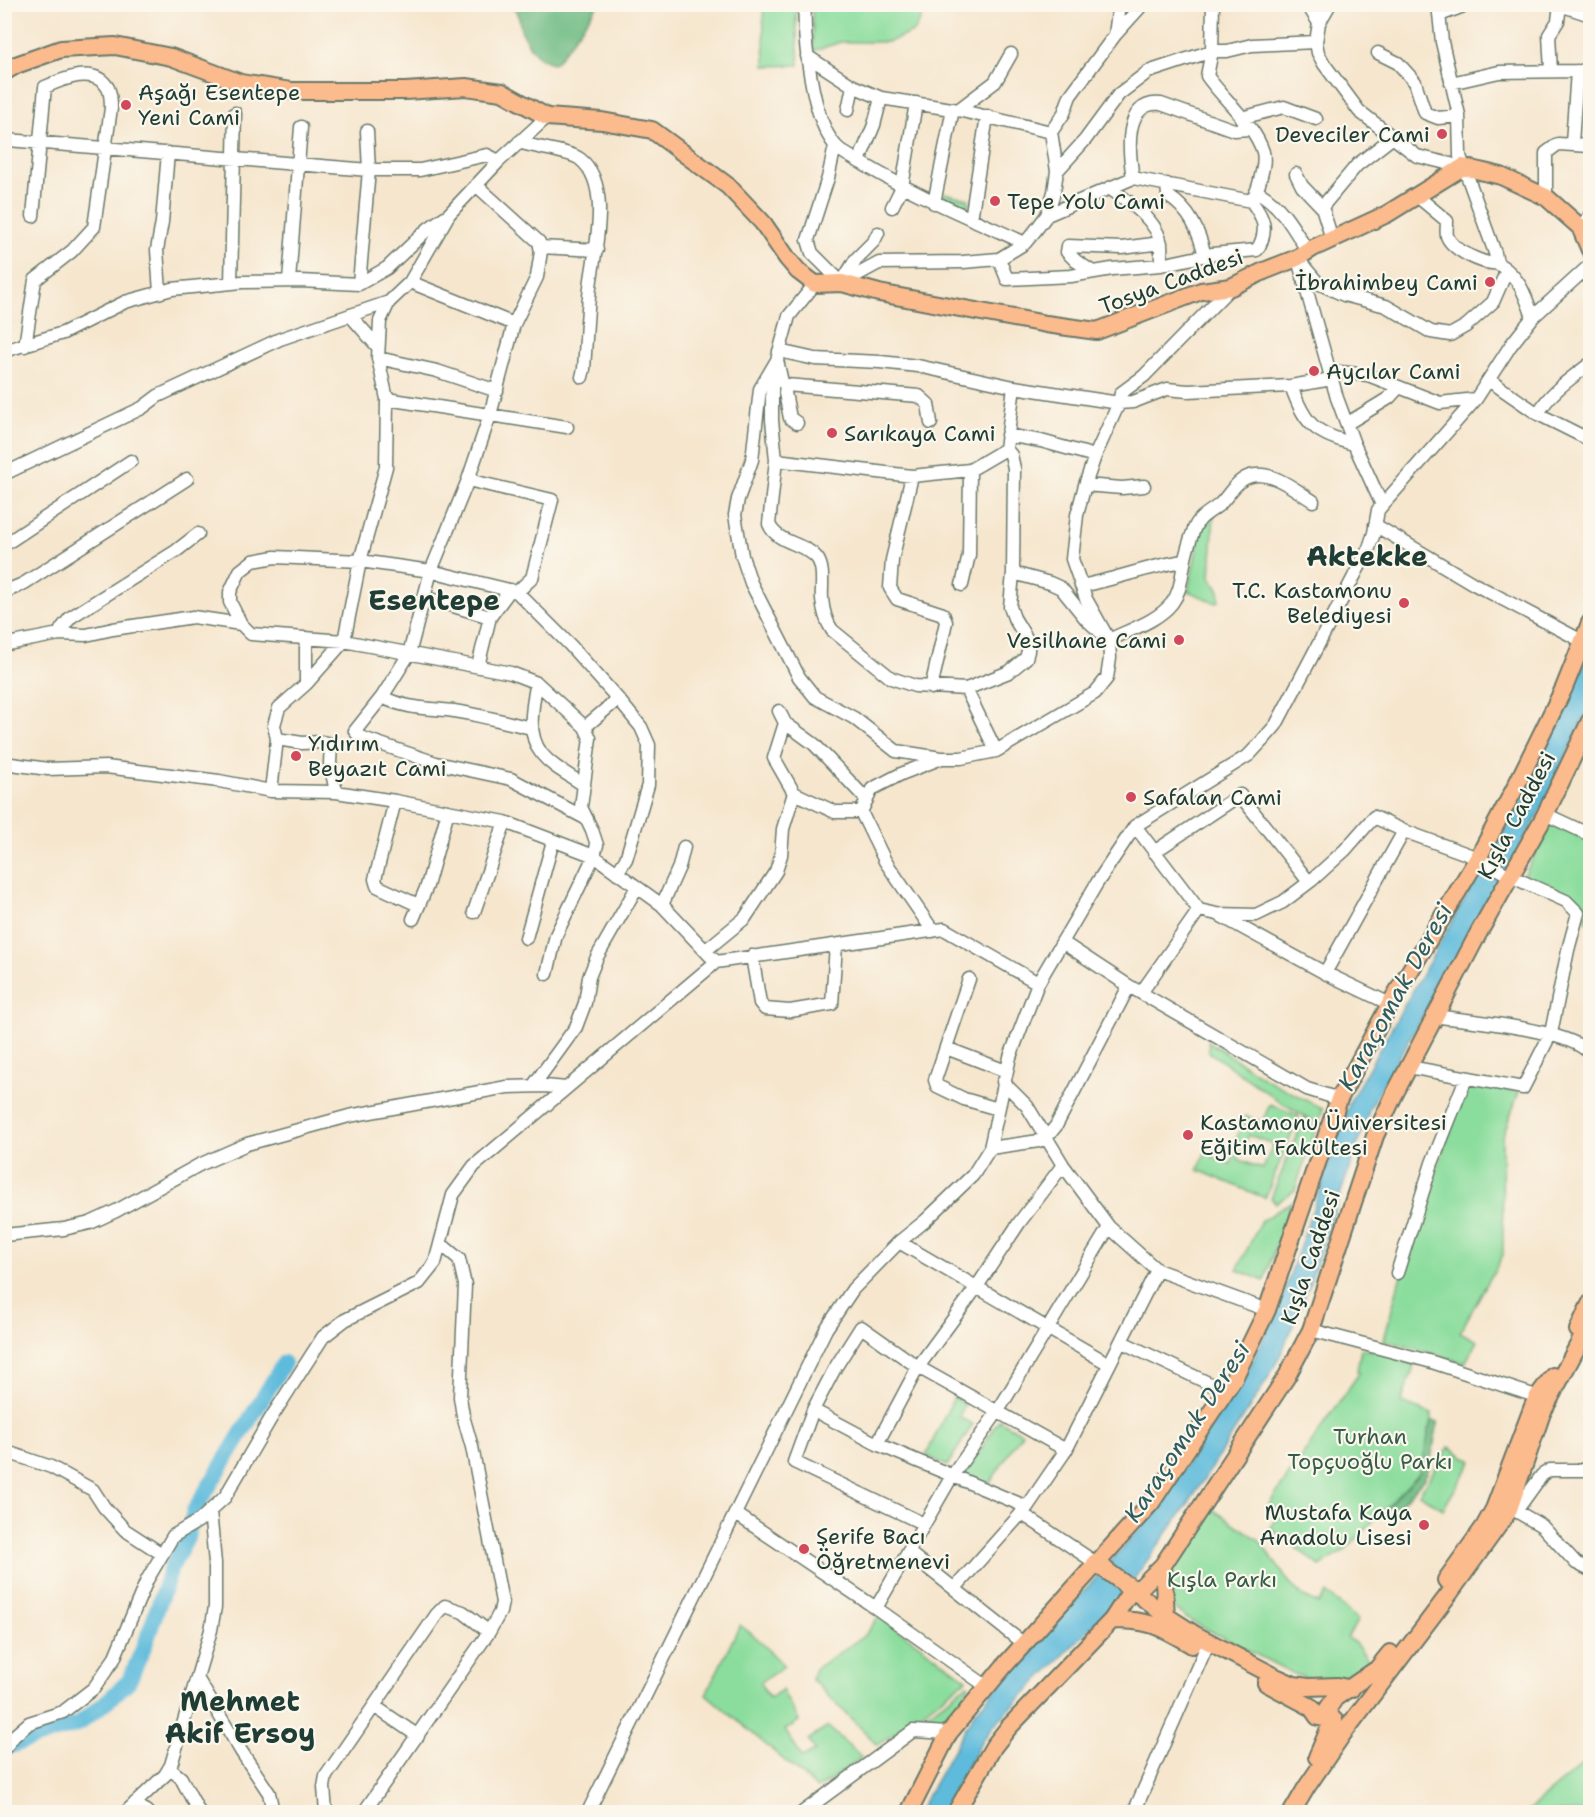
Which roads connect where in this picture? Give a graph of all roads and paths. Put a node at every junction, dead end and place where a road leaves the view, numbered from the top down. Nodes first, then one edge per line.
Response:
1 (805, 4) edge
2 (1119, 4) edge
3 (1213, 4) edge
4 (1330, 4) edge
5 (1469, 4) edge
6 (1144, 5) edge
7 (1307, 5) edge
8 (1560, 5) edge
9 (1439, 10) edge
10 (1590, 15) edge
11 (1318, 23) junction
12 (1115, 35) junction
13 (1316, 42) junction
14 (1212, 51) junction
15 (1378, 53) dead end
16 (1011, 54) dead end
17 (807, 56) junction
18 (1590, 68) edge
19 (1551, 71) junction
20 (1577, 71) junction
21 (4, 72) edge
22 (1451, 83) junction
23 (853, 86) junction
24 (881, 98) junction
25 (915, 103) junction
26 (955, 109) junction
27 (848, 110) dead end
28 (235, 113) dead end
29 (987, 116) junction
30 (1459, 116) junction
31 (547, 117) junction
32 (1241, 118) junction
33 (1316, 119) dead end
34 (301, 127) dead end
35 (1250, 129) junction
36 (367, 131) dead end
37 (1051, 132) junction
38 (1393, 137) junction
39 (4, 138) edge
40 (519, 142) junction
41 (39, 143) junction
42 (1572, 143) junction
43 (835, 146) junction
44 (1590, 146) edge
45 (105, 148) junction
46 (168, 153) junction
47 (234, 159) junction
48 (499, 161) junction
49 (859, 161) junction
50 (299, 164) junction
51 (1463, 167) junction
52 (369, 170) junction
53 (1057, 171) junction
54 (1296, 174) dead end
55 (1132, 178) junction
56 (1167, 184) junction
57 (476, 185) junction
58 (902, 187) junction
59 (1109, 188) junction
60 (1417, 196) junction
61 (1254, 197) junction
62 (1546, 197) junction
63 (934, 203) junction
64 (892, 207) dead end
65 (1322, 207) junction
66 (449, 214) junction
67 (33, 216) dead end
68 (1047, 216) junction
69 (971, 219) junction
70 (1585, 222) edge
71 (878, 233) dead end
72 (1332, 239) junction
73 (1025, 243) junction
74 (1161, 243) junction
75 (540, 247) junction
76 (597, 250) junction
77 (1590, 250) edge
78 (1303, 255) junction
79 (1205, 256) junction
80 (999, 259) junction
81 (1590, 264) edge
82 (1161, 265) junction
83 (1502, 267) junction
84 (1093, 272) junction
85 (289, 281) junction
86 (410, 282) junction
87 (231, 284) junction
88 (358, 284) junction
89 (815, 284) junction
90 (842, 284) junction
91 (1231, 287) junction
92 (160, 292) junction
93 (390, 302) junction
94 (350, 315) junction
95 (1533, 317) junction
96 (514, 324) junction
97 (25, 346) junction
98 (4, 351) edge
99 (378, 353) junction
100 (776, 361) junction
101 (1590, 364) edge
102 (1331, 375) junction
103 (582, 377) dead end
104 (1489, 380) junction
105 (786, 385) junction
106 (1291, 386) junction
107 (1014, 387) junction
108 (1399, 387) junction
109 (498, 391) junction
110 (387, 399) junction
111 (1476, 399) junction
112 (1119, 403) junction
113 (1538, 414) junction
114 (490, 415) junction
115 (797, 423) dead end
116 (931, 423) dead end
117 (1348, 423) junction
118 (567, 427) dead end
119 (1007, 435) junction
120 (1590, 440) edge
121 (1354, 444) junction
122 (1006, 449) junction
123 (1095, 456) junction
124 (776, 460) junction
125 (131, 461) dead end
126 (970, 470) junction
127 (4, 474) edge
128 (912, 476) junction
129 (188, 479) dead end
130 (468, 480) junction
131 (1085, 485) junction
132 (1144, 486) dead end
133 (1313, 501) dead end
134 (1382, 505) junction
135 (1375, 529) junction
136 (198, 534) dead end
137 (4, 545) edge
138 (360, 561) junction
139 (1184, 561) junction
140 (431, 571) junction
141 (1013, 573) junction
142 (962, 585) dead end
143 (1082, 586) junction
144 (513, 591) junction
145 (4, 592) edge
146 (423, 597) junction
147 (490, 617) junction
148 (1590, 623) edge
149 (241, 624) junction
150 (59, 634) junction
151 (306, 638) junction
152 (1109, 640) junction
153 (344, 641) junction
154 (4, 642) edge
155 (1583, 645) junction
156 (409, 654) junction
157 (478, 666) junction
158 (537, 683) junction
159 (306, 684) junction
160 (931, 688) junction
161 (966, 689) junction
162 (382, 697) junction
163 (618, 699) junction
164 (779, 711) dead end
165 (1590, 722) edge
166 (785, 723) junction
167 (585, 727) junction
168 (531, 728) junction
169 (277, 738) junction
170 (996, 751) junction
171 (942, 758) junction
172 (4, 763) edge
173 (584, 785) junction
174 (271, 791) junction
175 (336, 792) junction
176 (794, 793) junction
177 (395, 801) junction
178 (864, 806) junction
179 (448, 811) junction
180 (1545, 814) junction
181 (587, 819) junction
182 (505, 822) junction
183 (1134, 826) junction
184 (1404, 831) junction
185 (1590, 835) edge
186 (554, 841) junction
187 (684, 847) dead end
188 (1154, 852) junction
189 (594, 856) junction
190 (1478, 858) junction
191 (617, 873) junction
192 (1510, 876) junction
193 (1309, 882) junction
194 (637, 887) junction
195 (418, 904) junction
196 (662, 904) junction
197 (1199, 909) junction
198 (474, 912) dead end
199 (1217, 914) junction
200 (413, 919) dead end
201 (933, 931) junction
202 (526, 938) dead end
203 (1062, 942) junction
204 (836, 945) junction
205 (706, 950) junction
206 (752, 956) junction
207 (716, 962) junction
208 (1325, 973) junction
209 (547, 974) dead end
210 (969, 980) dead end
211 (1038, 983) junction
212 (1129, 986) junction
213 (1141, 993) junction
214 (1390, 1004) junction
215 (1434, 1016) junction
216 (1551, 1033) junction
217 (946, 1048) junction
218 (1590, 1054) edge
219 (1409, 1067) junction
220 (1005, 1076) junction
221 (1466, 1078) junction
222 (534, 1086) junction
223 (566, 1088) junction
224 (1340, 1099) junction
225 (998, 1109) junction
226 (1047, 1137) junction
227 (990, 1148) junction
228 (1063, 1165) junction
229 (1109, 1227) junction
230 (4, 1235) edge
231 (899, 1242) junction
232 (441, 1244) junction
233 (1157, 1270) junction
234 (1397, 1273) dead end
235 (976, 1288) junction
236 (1590, 1304) edge
237 (1267, 1310) junction
238 (1590, 1323) edge
239 (1047, 1329) junction
240 (1311, 1330) junction
241 (1122, 1342) junction
242 (1109, 1364) junction
243 (918, 1367) junction
244 (1225, 1391) junction
245 (1543, 1398) junction
246 (813, 1410) junction
247 (998, 1411) junction
248 (877, 1444) junction
249 (1066, 1450) junction
250 (4, 1451) edge
251 (1590, 1470) edge
252 (952, 1476) junction
253 (1024, 1510) junction
254 (210, 1511) junction
255 (1506, 1511) junction
256 (736, 1514) junction
257 (924, 1524) junction
258 (908, 1552) junction
259 (162, 1554) junction
260 (1099, 1565) junction
261 (1163, 1565) junction
262 (1590, 1570) edge
263 (1129, 1587) junction
264 (955, 1588) junction
265 (876, 1608) junction
266 (1166, 1616) junction
267 (1112, 1620) junction
268 (489, 1632) junction
269 (1024, 1644) junction
270 (1206, 1646) junction
271 (197, 1678) junction
272 (986, 1686) junction
273 (1349, 1688) junction
274 (1367, 1704) junction
275 (374, 1706) junction
276 (1333, 1720) junction
277 (1350, 1726) junction
278 (949, 1733) junction
279 (418, 1736) junction
280 (4, 1749) edge
281 (169, 1768) junction
282 (1306, 1788) junction
283 (135, 1803) junction
284 (126, 1812) edge
285 (147, 1812) edge
286 (199, 1812) edge
287 (273, 1812) edge
288 (326, 1812) edge
289 (364, 1812) edge
290 (588, 1812) edge
291 (803, 1812) edge
292 (909, 1812) edge
293 (956, 1812) edge
294 (1134, 1812) edge
295 (1292, 1812) edge

1 - 17 street
2 - 12 street
3 - 14 street
4 - 11 street
5 - 9 street
6 - 12 street
7 - 11 street
8 - 10 street
8 - 19 street
9 - 22 street
11 - 13 street
12 - 37 street
13 - 14 street
13 - 38 street
14 - 32 street
14 - 53 street
15 - 30 street
16 - 26 street
17 - 23 street
17 - 43 street
18 - 20 street
19 - 20 street
19 - 22 street
20 - 42 street
21 - 31 main road
22 - 30 street
23 - 24 street
23 - 27 street
24 - 25 street
24 - 49 street
25 - 26 street
25 - 58 street
26 - 29 street
26 - 63 street
28 - 47 street
29 - 37 street
29 - 69 street
30 - 51 street
31 - 40 street
31 - 89 main road
32 - 33 street
32 - 35 street
34 - 50 street
35 - 55 street
35 - 61 street
36 - 52 street
37 - 53 street
38 - 51 street
38 - 65 street
39 - 41 street
40 - 48 street
40 - 76 street
41 - 45 street
41 - 45 street
41 - 67 street
42 - 44 street
42 - 62 street
43 - 49 street
43 - 90 street
45 - 46 street
45 - 97 street
46 - 47 street
46 - 92 street
47 - 50 street
47 - 87 street
48 - 52 street
48 - 57 street
49 - 58 street
50 - 52 street
50 - 85 street
51 - 60 main road, Tosya Caddesi
51 - 62 main road
51 - 83 street
52 - 88 street
53 - 68 street
54 - 65 street
55 - 56 street
55 - 59 street
56 - 61 street
56 - 79 street
57 - 66 street
57 - 75 street
58 - 63 street
58 - 64 street
59 - 68 street
59 - 74 street
60 - 72 main road, Tosya Caddesi
60 - 83 street
61 - 78 street
61 - 79 street
62 - 70 main road
63 - 69 street
65 - 72 street
66 - 86 street
66 - 88 street
68 - 73 street
69 - 73 street
70 - 77 main road
71 - 90 street
72 - 78 main road, Tosya Caddesi
73 - 80 street
74 - 82 street
74 - 84 street
75 - 76 street
75 - 96 street
76 - 103 street
78 - 83 street
78 - 91 main road, Tosya Caddesi
78 - 102 street
79 - 82 street
80 - 84 street
80 - 90 street
81 - 95 street
82 - 84 street
83 - 95 street
85 - 87 street
85 - 88 street
86 - 93 street
86 - 96 street
87 - 92 street
89 - 90 main road, Tosya Caddesi
89 - 100 street
90 - 91 main road, Tosya Caddesi
91 - 112 street
92 - 97 street
93 - 94 street
93 - 99 street
94 - 99 street
94 - 127 street
95 - 104 street
96 - 109 street
97 - 98 street
99 - 109 street
99 - 110 street
100 - 105 street
100 - 107 street
100 - 124 street
100 - 171 street
101 - 113 street
102 - 106 street
102 - 108 street
102 - 117 street
104 - 111 street
104 - 113 street
105 - 115 street
105 - 116 street
106 - 112 street
106 - 121 street
107 - 112 street
107 - 119 street
108 - 111 street
108 - 117 street
109 - 114 street
110 - 114 street
110 - 138 street
111 - 134 street
112 - 123 street
113 - 120 street
114 - 118 street
114 - 130 street
117 - 121 street
119 - 122 street
119 - 123 street
121 - 134 street
122 - 126 street
122 - 141 street
123 - 131 street
124 - 128 street
124 - 160 street
125 - 137 street
126 - 128 street
126 - 142 street
128 - 160 street
129 - 145 street
130 - 140 street
130 - 144 street
131 - 132 street
131 - 143 street
133 - 139 street
134 - 135 street
135 - 155 street
135 - 183 street
136 - 150 street
138 - 140 street
138 - 149 street
138 - 153 street
139 - 143 street
139 - 152 street
140 - 144 street
140 - 146 street
141 - 152 street
141 - 161 street
143 - 152 street
144 - 147 street
144 - 163 street
146 - 147 street
146 - 156 street
147 - 157 street
148 - 155 main road
149 - 150 street
149 - 151 street
150 - 154 street
151 - 153 street
151 - 159 street
152 - 170 street
153 - 156 street
153 - 159 street
155 - 190 main road
156 - 157 street
156 - 162 street
157 - 158 street
158 - 167 street
158 - 168 street
159 - 169 street
160 - 161 street
161 - 170 street
162 - 168 street
162 - 181 street
163 - 167 street
163 - 191 street
164 - 166 street
165 - 180 main road, Kışla Caddesi
166 - 176 street
166 - 178 street
167 - 173 street
168 - 173 street
169 - 174 street
169 - 175 street
170 - 171 street
171 - 178 street
172 - 174 street
173 - 181 street
174 - 175 street
175 - 177 street
176 - 178 street
176 - 205 street
177 - 179 street
177 - 195 street
178 - 201 street
179 - 182 street
179 - 195 street
180 - 185 street
180 - 192 main road, Kışla Caddesi
181 - 189 street
182 - 186 street
182 - 198 street
183 - 188 street
183 - 203 street
184 - 190 street
184 - 193 street
184 - 208 street
186 - 189 street
186 - 202 street
187 - 196 street
188 - 193 street
188 - 197 street
189 - 191 street
189 - 209 street
190 - 192 street
190 - 214 main road
191 - 194 street
192 - 215 main road, Kışla Caddesi
192 - 216 street
193 - 199 street
194 - 196 street
194 - 222 street
195 - 200 street
196 - 205 street
197 - 199 street
197 - 213 street
199 - 208 street
201 - 204 street
201 - 211 street
203 - 211 street
203 - 212 street
204 - 206 street
204 - 206 street
205 - 207 street
206 - 207 street
207 - 223 street
208 - 214 street
210 - 217 street
211 - 220 street
212 - 213 street
212 - 226 street
213 - 224 street
214 - 224 main road
215 - 216 street
215 - 219 main road, Kışla Caddesi
216 - 218 street
216 - 221 street
217 - 220 street
217 - 225 street
219 - 221 street
219 - 240 main road, Kışla Caddesi
220 - 225 street
220 - 226 street
221 - 234 street
222 - 223 street
222 - 230 street
223 - 232 street
224 - 237 main road
225 - 227 street
226 - 227 street
226 - 228 street
227 - 231 street
228 - 229 street
228 - 235 street
229 - 233 street
229 - 239 street
231 - 235 street
231 - 256 street
232 - 254 street
232 - 268 street
233 - 237 street
233 - 241 street
235 - 239 street
235 - 243 street
236 - 245 main road
237 - 244 main road
238 - 245 main road
239 - 242 street
239 - 247 street
240 - 245 street
240 - 261 main road, Kışla Caddesi
241 - 242 street
241 - 244 street
242 - 249 street
243 - 246 street
243 - 247 street
243 - 248 street
244 - 260 main road
245 - 255 main road
246 - 248 street
246 - 257 street
247 - 249 street
247 - 252 street
248 - 252 street
249 - 253 street
250 - 259 street
251 - 255 street
252 - 253 street
252 - 257 street
253 - 260 street
253 - 264 street
254 - 259 street
254 - 271 street
255 - 262 street
255 - 273 main road
255 - 274 main road
256 - 265 street
256 - 290 street
257 - 258 street
258 - 264 street
258 - 265 street
259 - 280 street
260 - 263 main road
260 - 269 main road
261 - 263 main road, Kışla Caddesi
261 - 266 main road
263 - 266 main road
263 - 267 main road
264 - 269 street
265 - 272 street
266 - 270 main road
267 - 270 main road
267 - 293 main road
268 - 275 street
268 - 279 street
269 - 272 main road
270 - 273 main road
270 - 276 main road
270 - 294 street
271 - 281 street
271 - 287 street
272 - 278 main road
273 - 274 main road
273 - 276 main road
274 - 277 main road
275 - 279 street
275 - 288 street
276 - 277 main road
276 - 282 main road
277 - 282 main road
278 - 291 street
278 - 292 main road
279 - 289 street
281 - 283 street
281 - 286 street
282 - 295 main road
283 - 284 street
283 - 285 street

